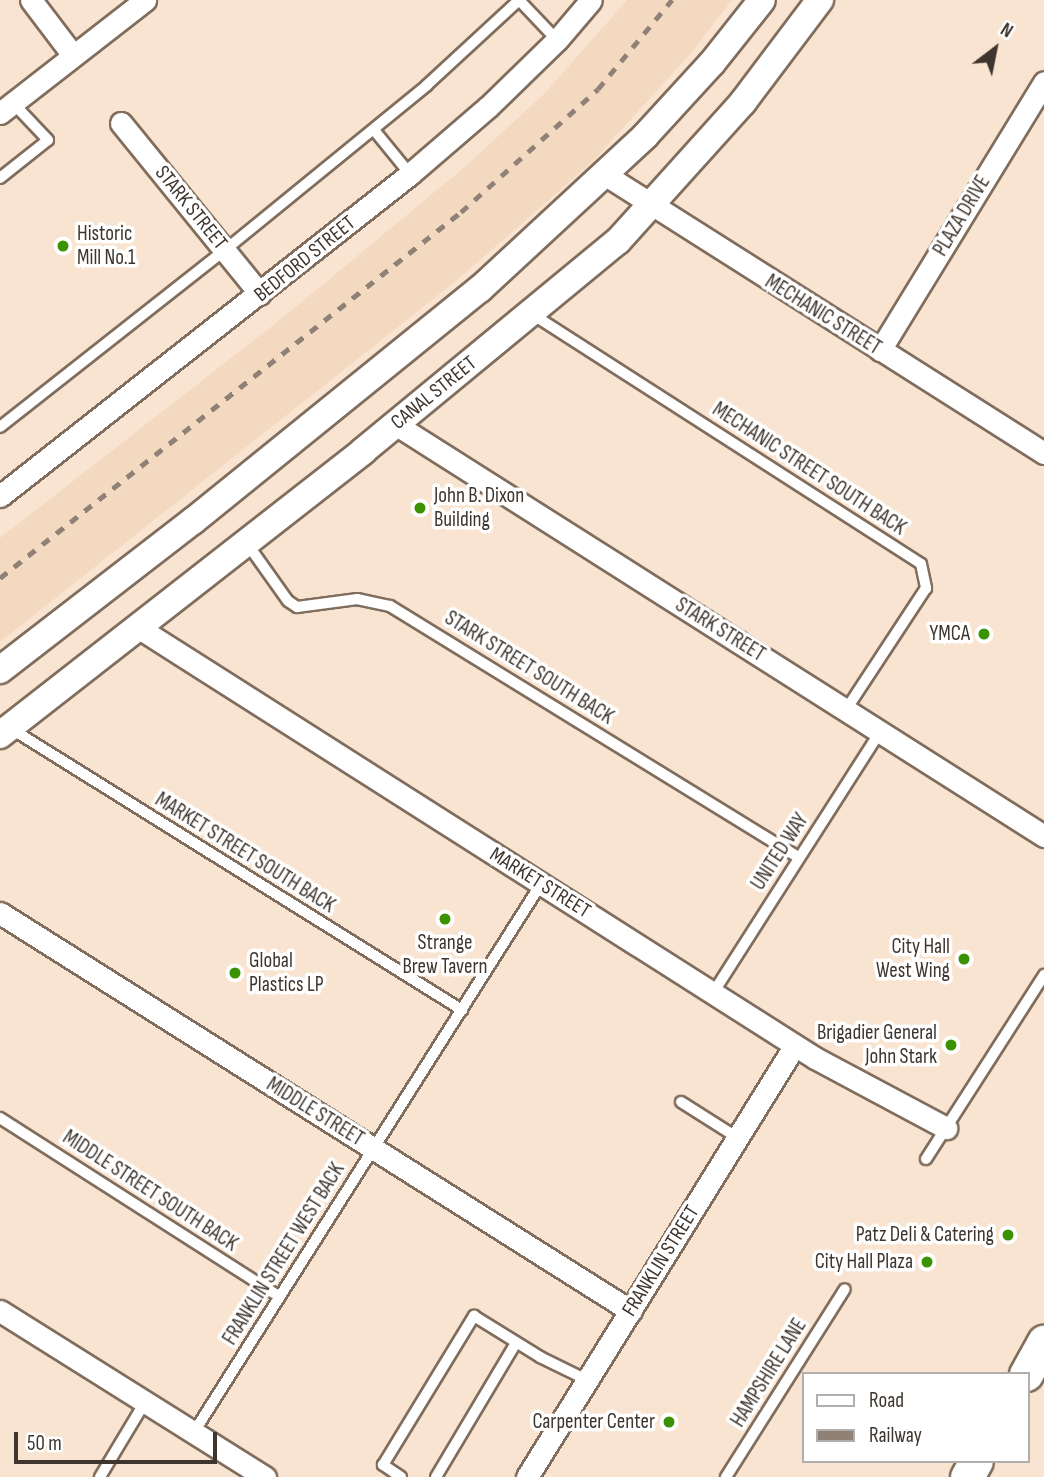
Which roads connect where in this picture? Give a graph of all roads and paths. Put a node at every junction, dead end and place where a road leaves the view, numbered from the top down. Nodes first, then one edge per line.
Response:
1 (145, 0) edge
2 (519, 0) edge
3 (591, 0) edge
4 (762, 0) edge
5 (820, 0) edge
6 (33, 1) edge
7 (557, 40) junction
8 (72, 54) junction
9 (1044, 82) edge
10 (6, 108) edge
11 (121, 123) dead end
12 (374, 130) junction
13 (410, 174) junction
14 (604, 174) junction
15 (0, 178) edge
16 (651, 206) junction
17 (225, 250) junction
18 (260, 295) junction
19 (532, 314) junction
20 (880, 350) junction
21 (395, 424) junction
22 (0, 427) edge
23 (1044, 453) edge
24 (0, 496) edge
25 (246, 542) junction
26 (139, 628) junction
27 (0, 670) edge
28 (846, 710) junction
29 (5, 732) edge
30 (880, 732) junction
31 (1044, 836) edge
32 (799, 858) junction
33 (541, 884) junction
34 (0, 912) edge
35 (1044, 975) edge
36 (713, 993) junction
37 (462, 1010) junction
38 (795, 1045) junction
39 (681, 1102) dead end
40 (0, 1118) edge
41 (946, 1128) junction
42 (738, 1138) junction
43 (374, 1149) junction
44 (926, 1159) dead end
45 (845, 1289) dead end
46 (280, 1297) junction
47 (0, 1311) edge
48 (631, 1311) junction
49 (1044, 1342) edge
50 (516, 1343) junction
51 (1027, 1372) edge
52 (587, 1380) junction
53 (145, 1402) junction
54 (194, 1432) junction
55 (100, 1477) edge
56 (265, 1477) edge
57 (401, 1477) edge
58 (436, 1477) edge
59 (527, 1477) edge
60 (726, 1477) edge

1 - 8 street
2 - 7 lane
2 - 12 lane
3 - 7 street, BEDFORD STREET
4 - 14 street
5 - 16 street, CANAL STREET
6 - 8 street
7 - 13 street, BEDFORD STREET
8 - 10 street
9 - 20 street, PLAZA DRIVE
10 - 15 lane
11 - 17 street, STARK STREET
12 - 13 lane
12 - 17 lane
13 - 18 street, BEDFORD STREET
14 - 16 street, MECHANIC STREET
14 - 27 street
16 - 19 street, CANAL STREET
16 - 20 street, MECHANIC STREET
17 - 18 street, STARK STREET
17 - 22 lane
18 - 24 street, BEDFORD STREET
19 - 21 street, CANAL STREET
19 - 28 lane, MECHANIC STREET SOUTH BACK
20 - 23 street, MECHANIC STREET
21 - 25 street, CANAL STREET
21 - 28 street, STARK STREET
25 - 26 street, CANAL STREET
25 - 32 lane, STARK STREET SOUTH BACK
26 - 29 street, CANAL STREET
26 - 33 street, MARKET STREET
28 - 30 street, STARK STREET
29 - 37 lane, MARKET STREET SOUTH BACK
30 - 31 street, STARK STREET
30 - 32 lane, UNITED WAY
32 - 36 lane, UNITED WAY
33 - 36 street, MARKET STREET
33 - 37 lane, FRANKLIN STREET WEST BACK
34 - 43 street, MIDDLE STREET
35 - 41 lane
36 - 38 street, MARKET STREET
37 - 43 lane, FRANKLIN STREET WEST BACK
38 - 41 street, MARKET STREET
38 - 42 street, FRANKLIN STREET
39 - 42 lane
40 - 46 lane, MIDDLE STREET SOUTH BACK
41 - 44 lane
42 - 48 street, FRANKLIN STREET
43 - 46 lane, FRANKLIN STREET WEST BACK
43 - 48 street, MIDDLE STREET
45 - 60 lane, HAMPSHIRE LANE
46 - 54 lane, FRANKLIN STREET WEST BACK
47 - 53 street
48 - 52 street, FRANKLIN STREET
49 - 51 main road
50 - 52 lane
50 - 57 lane
50 - 58 lane
52 - 59 street, FRANKLIN STREET
53 - 54 street
53 - 55 lane
54 - 56 street

